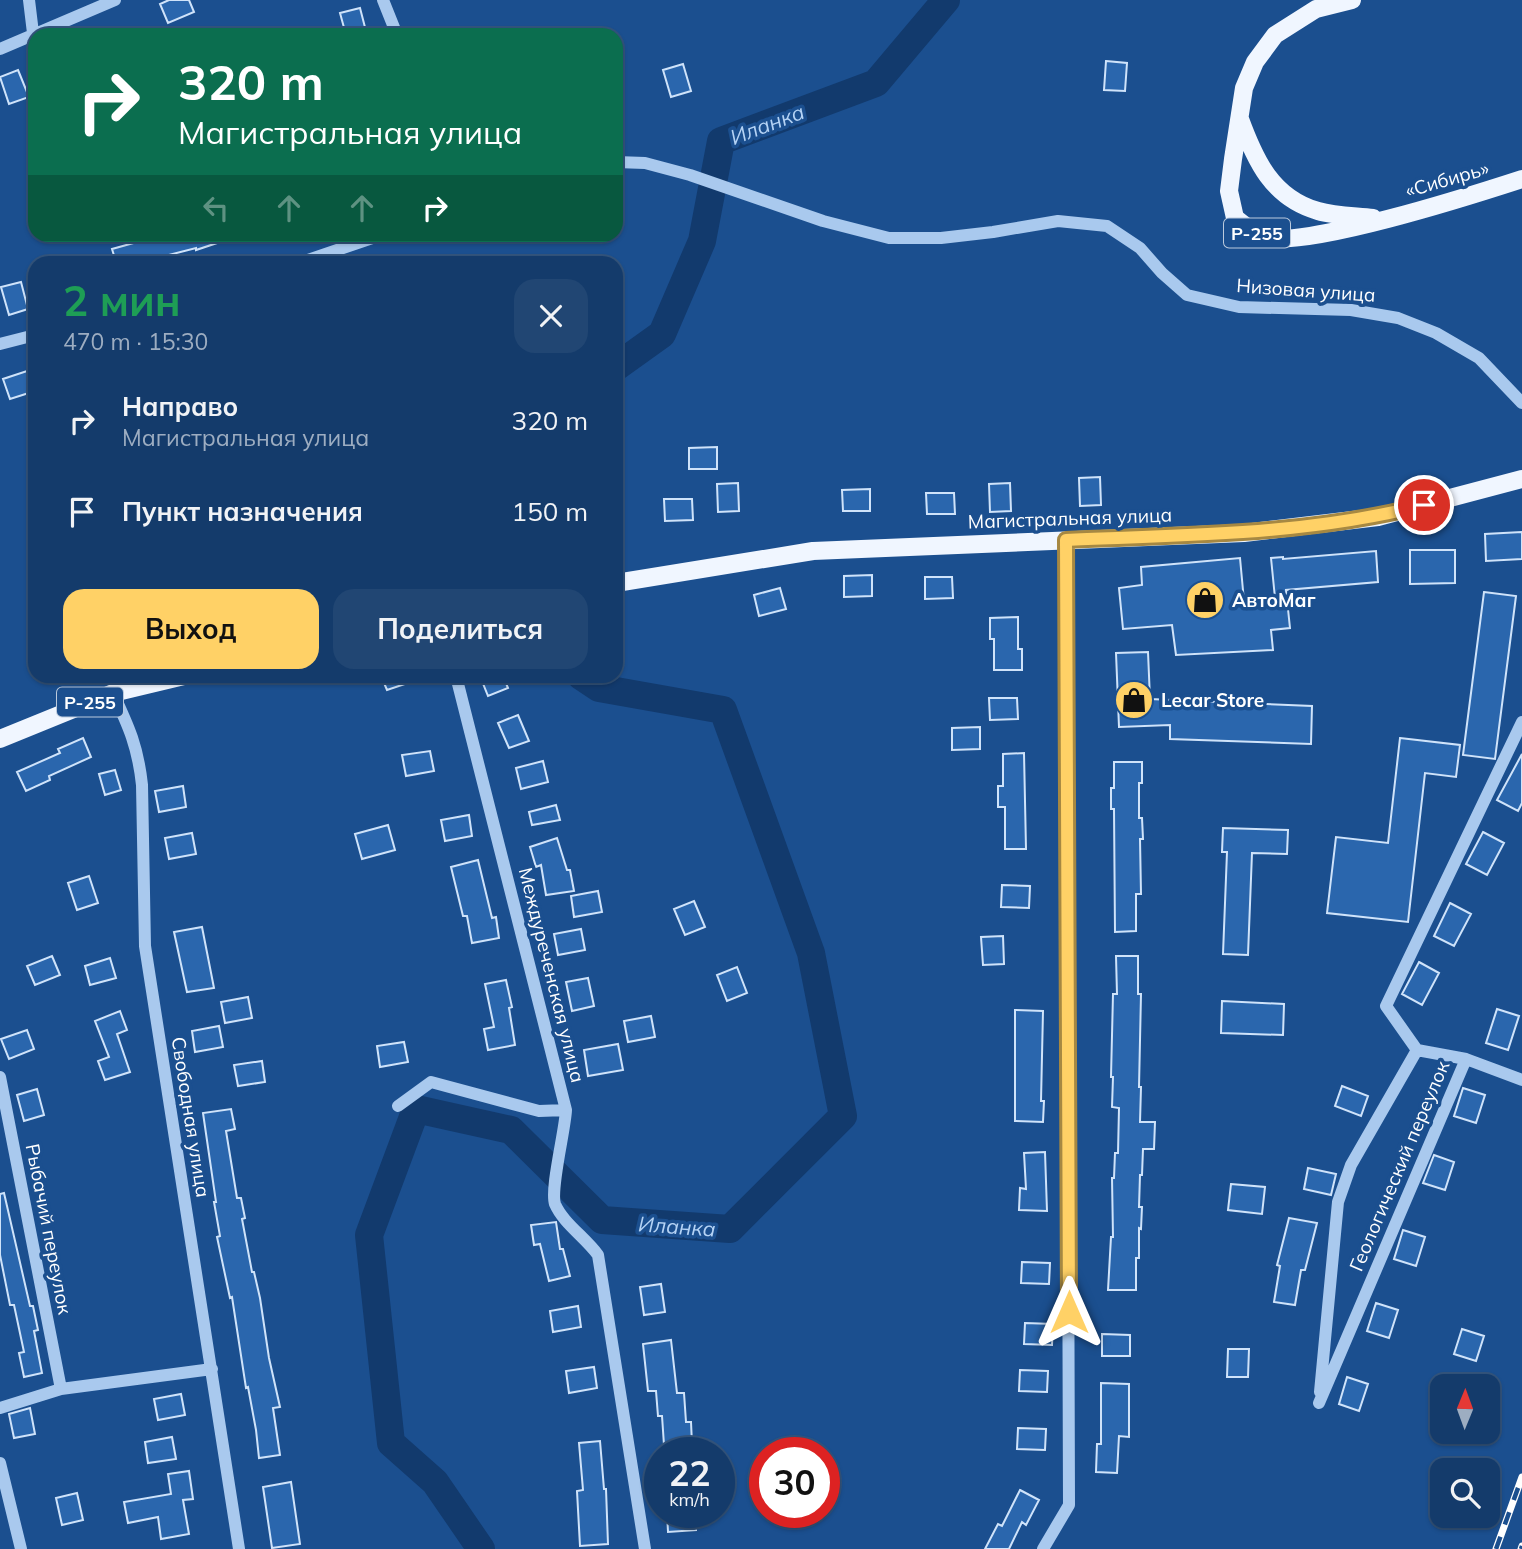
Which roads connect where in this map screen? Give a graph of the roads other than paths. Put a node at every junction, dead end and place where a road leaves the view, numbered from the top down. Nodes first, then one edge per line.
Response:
1 (29, 0) edge
2 (116, 0) edge
3 (383, 0) edge
4 (1352, 0) edge
5 (32, 28) edge
6 (46, 28) edge
7 (394, 28) edge
8 (28, 35) edge
9 (0, 49) edge
10 (1238, 116) junction
11 (623, 162) edge
12 (1522, 179) edge
13 (1383, 219) junction
14 (361, 242) edge
15 (320, 256) edge
16 (28, 337) edge
17 (0, 344) edge
18 (1522, 403) edge
19 (1522, 479) edge
20 (1066, 540) junction
21 (623, 582) edge
22 (155, 683) edge
23 (458, 683) edge
24 (113, 693) junction
25 (1522, 722) edge
26 (0, 739) edge
27 (1417, 1050) junction
28 (1466, 1059) junction
29 (0, 1076) edge
30 (1522, 1080) edge
31 (398, 1106) dead end
32 (566, 1110) junction
33 (212, 1369) junction
34 (61, 1388) junction
35 (0, 1408) edge
36 (0, 1463) edge
37 (21, 1549) edge
38 (239, 1549) edge
39 (645, 1549) edge
40 (1043, 1549) edge

1 - 5 street
2 - 6 street
3 - 7 street
4 - 10 main road, «Сибирь» / Р-255
8 - 9 street
10 - 13 main road, «Сибирь» / Р-255
10 - 13 main road, «Сибирь» / Р-255
11 - 18 street, Низовая улица
12 - 13 main road, «Сибирь» / Р-255
14 - 15 street
16 - 17 street
19 - 20 main road, Магистральная улица
20 - 21 main road, Магистральная улица
20 - 40 street
22 - 24 main road, Р-255
23 - 32 street, Междуреченская улица
24 - 26 main road, Р-255
24 - 33 street, Свободная улица
25 - 27 street, Геологический переулок
27 - 28 street, Геологический переулок
27 - 28 street, Геологический переулок
28 - 30 street
29 - 34 street, Рыбачий переулок
31 - 32 street, Междуреченская улица
32 - 39 street
33 - 34 street
33 - 38 street, Свободная улица
34 - 35 street
36 - 37 street

